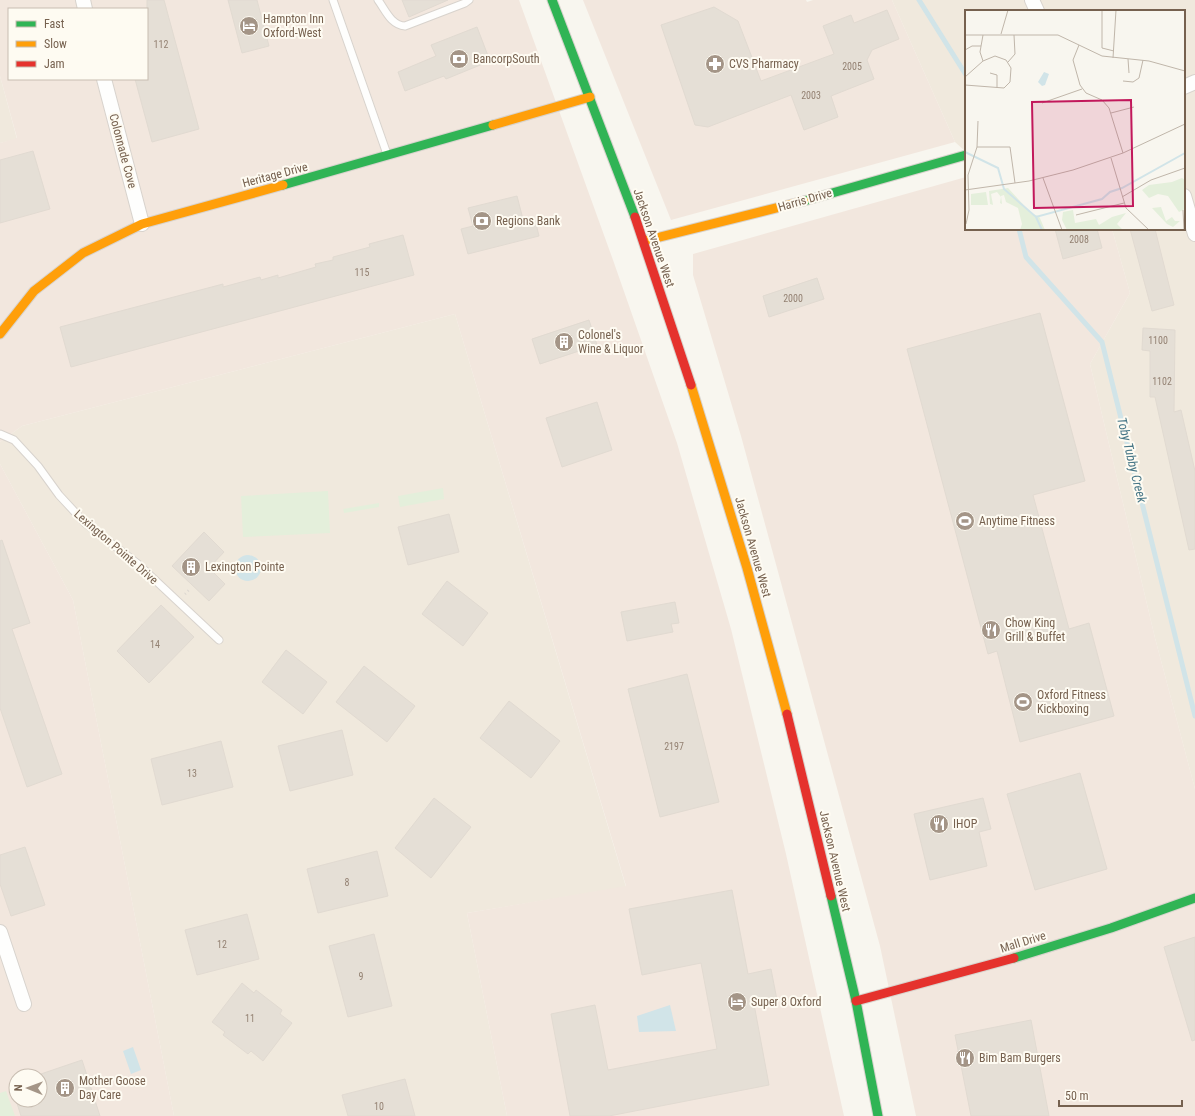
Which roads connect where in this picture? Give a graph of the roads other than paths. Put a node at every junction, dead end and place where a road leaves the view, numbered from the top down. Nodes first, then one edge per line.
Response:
1 (333, 0) edge
2 (378, 0) edge
3 (469, 0) edge
4 (552, 0) edge
5 (104, 80) edge
6 (1195, 82) edge
7 (1185, 87) edge
8 (590, 97) junction
9 (965, 155) edge
10 (387, 156) junction
11 (1185, 199) edge
12 (142, 224) junction
13 (1195, 234) edge
14 (644, 241) junction
15 (0, 334) edge
16 (0, 434) edge
17 (219, 640) dead end
18 (1195, 898) edge
19 (0, 932) edge
20 (856, 1001) junction
21 (24, 1004) dead end
22 (878, 1116) edge

1 - 10 lane
2 - 3 lane
4 - 8 street, Jackson Avenue West
5 - 12 street, Colonnade Cove
6 - 7 street
8 - 10 street, Heritage Drive
8 - 14 street, Jackson Avenue West
9 - 14 street, Harris Drive
10 - 12 street, Heritage Drive
11 - 13 street
12 - 15 street, Heritage Drive
14 - 20 street, Jackson Avenue West
16 - 17 lane, Lexington Pointe Drive
18 - 20 street, Mall Drive
19 - 21 street
20 - 22 street, Jackson Avenue West

